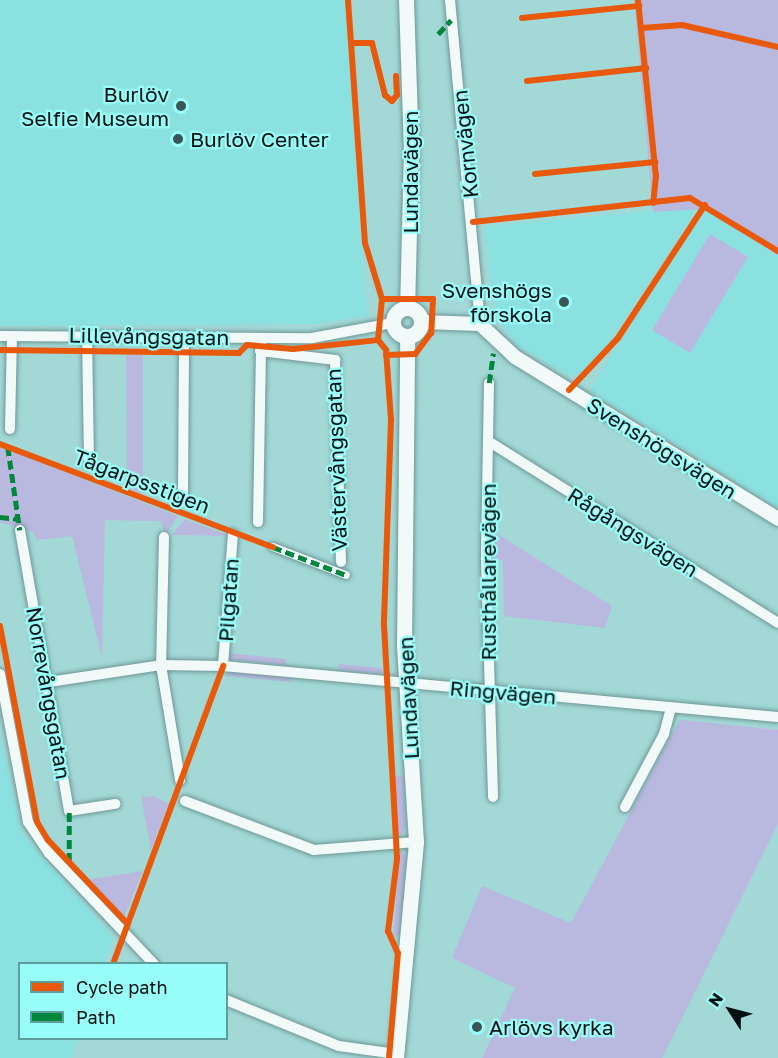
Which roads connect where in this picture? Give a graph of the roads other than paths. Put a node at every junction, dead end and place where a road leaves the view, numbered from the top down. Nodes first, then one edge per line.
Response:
1 (406, 0) edge
2 (450, 0) edge
3 (407, 308) junction
4 (422, 322) junction
5 (392, 323) junction
6 (480, 324) junction
7 (87, 335) junction
8 (6, 336) edge
9 (184, 336) junction
10 (407, 337) junction
11 (261, 338) junction
12 (260, 351) junction
13 (489, 383) dead end
14 (10, 429) dead end
15 (488, 441) junction
16 (89, 463) dead end
17 (183, 494) dead end
18 (778, 519) edge
19 (258, 522) dead end
20 (21, 530) dead end
21 (233, 534) dead end
22 (164, 537) dead end
23 (273, 547) dead end
24 (341, 562) dead end
25 (346, 575) dead end
26 (778, 623) edge
27 (161, 665) junction
28 (223, 666) junction
29 (0, 674) edge
30 (49, 682) junction
31 (407, 683) junction
32 (489, 691) junction
33 (671, 708) junction
34 (778, 717) edge
35 (180, 780) dead end
36 (493, 797) dead end
37 (185, 801) dead end
38 (115, 804) dead end
39 (625, 807) dead end
40 (416, 842) junction
41 (153, 962) edge
42 (228, 1001) edge
43 (396, 1056) edge

1 - 3 main road, Lundavägen
2 - 6 street, Kornvägen
3 - 4 main road
3 - 5 main road
4 - 6 street
4 - 10 main road
5 - 10 main road
5 - 11 street, Lillevångsgatan
6 - 18 street, Svenshögsvägen
7 - 8 street, Lillevångsgatan
7 - 9 street, Lillevångsgatan
7 - 16 street
8 - 14 street, Lillevångsgatan
9 - 11 street, Lillevångsgatan
9 - 17 street
10 - 31 main road, Lundavägen
11 - 12 street
12 - 19 street
12 - 24 street, Västervångsgatan
13 - 15 street, Rusthållarevägen
15 - 26 street, Rågångsvägen
15 - 32 street, Rusthållarevägen
20 - 30 street, Norrevångsgatan
21 - 28 street, Pilgatan
22 - 27 street
23 - 25 street
27 - 28 street, Ringvägen
27 - 30 street, Ringvägen
27 - 35 street
28 - 31 street, Ringvägen
29 - 41 street
30 - 38 street, Norrevångsgatan
31 - 32 street, Ringvägen
31 - 40 main road, Lundavägen
32 - 33 street, Ringvägen
32 - 36 street, Rusthållarevägen
33 - 34 street, Ringvägen
33 - 39 street
37 - 40 street
40 - 43 main road, Lundavägen
42 - 43 street

